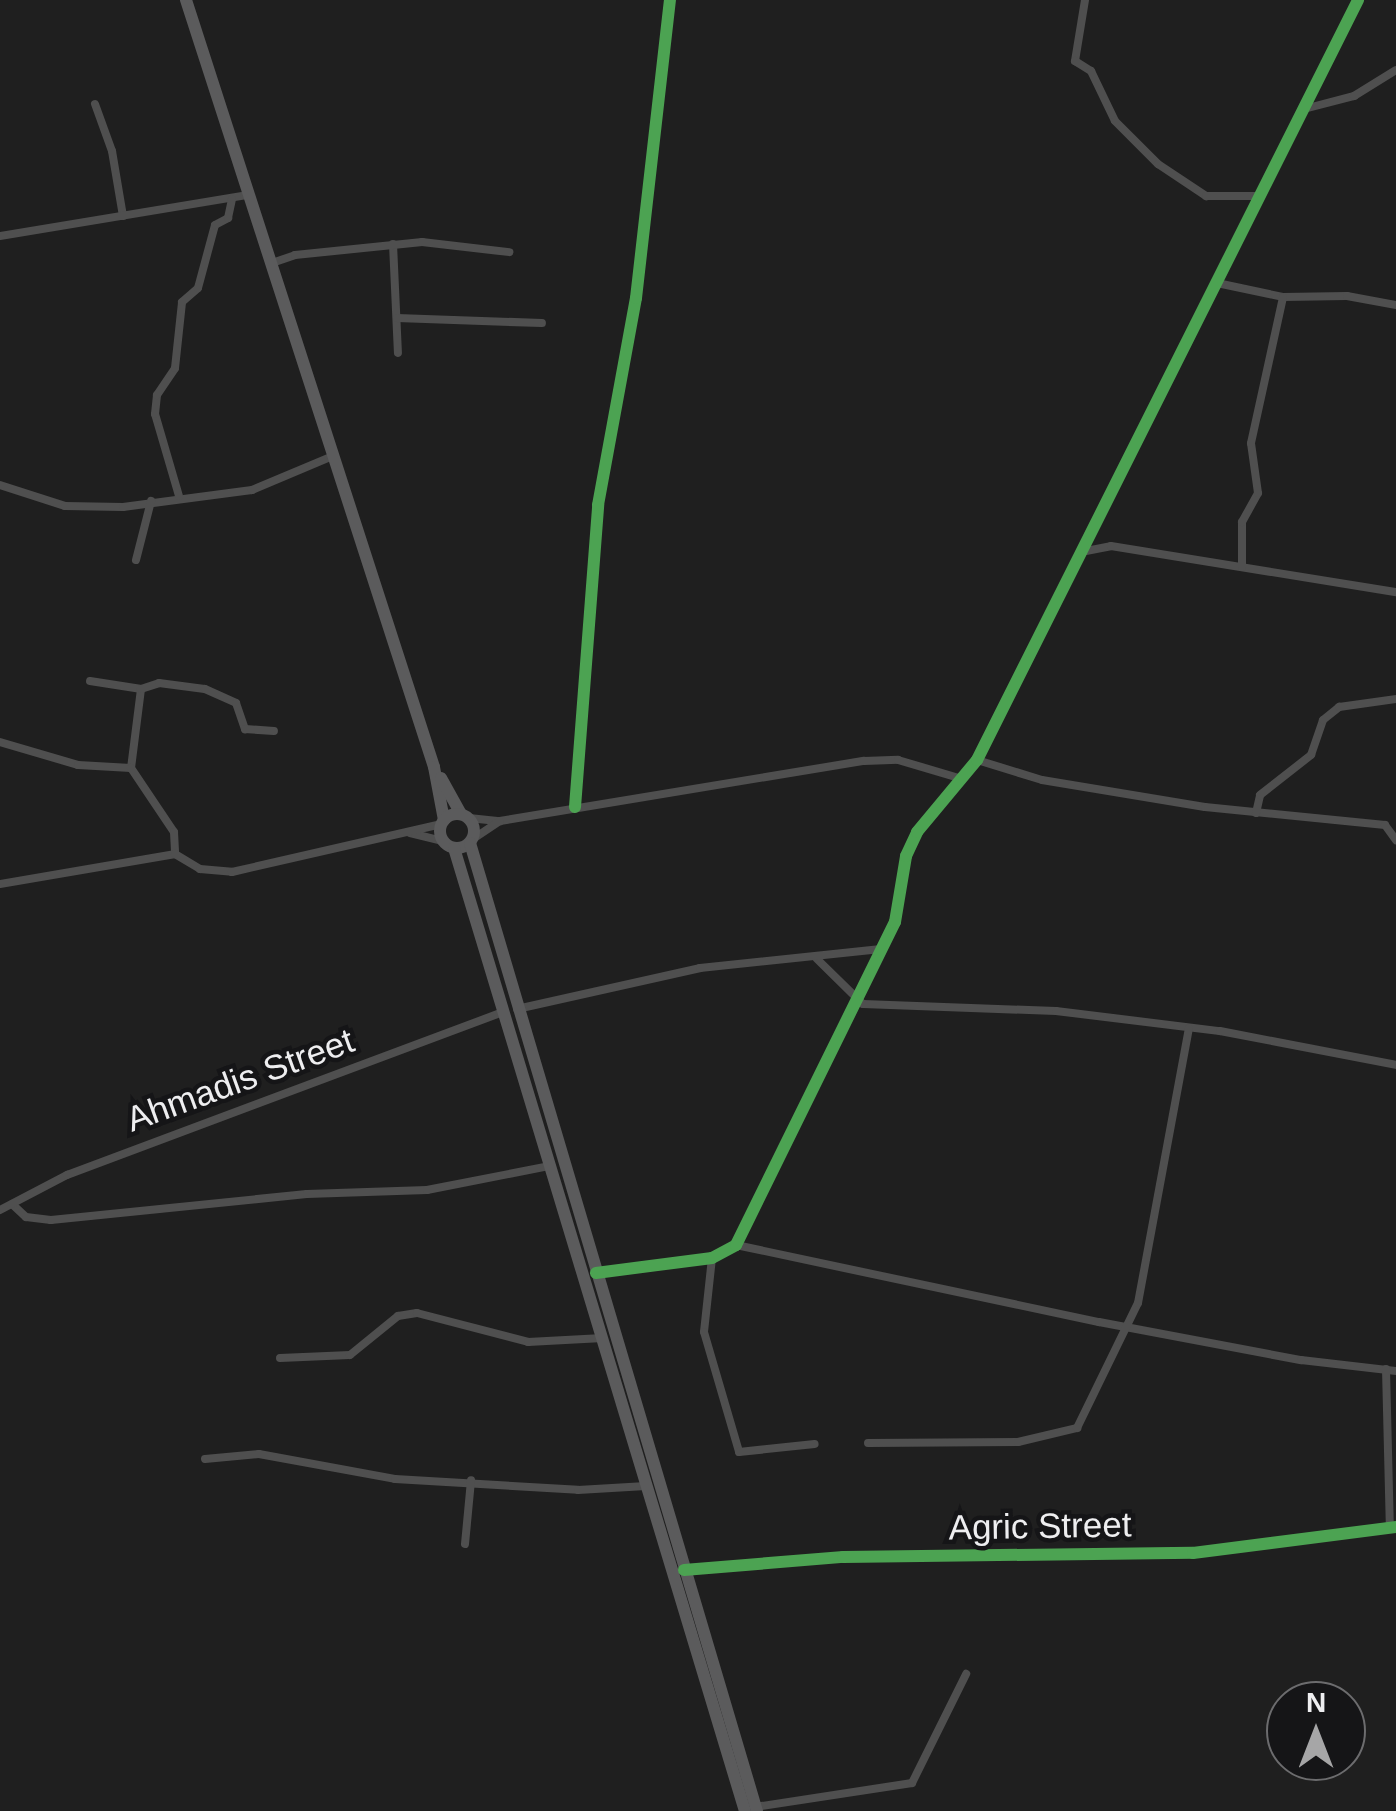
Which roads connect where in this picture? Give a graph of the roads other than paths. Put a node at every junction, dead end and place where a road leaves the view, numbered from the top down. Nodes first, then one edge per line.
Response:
1 (186, 0) edge
2 (670, 0) edge
3 (1085, 0) edge
4 (1358, 0) edge
5 (1396, 70) edge
6 (95, 104) dead end
7 (1304, 109) junction
8 (247, 195) junction
9 (1259, 196) junction
10 (232, 200) junction
11 (123, 216) junction
12 (0, 236) edge
13 (393, 244) junction
14 (509, 252) dead end
15 (272, 264) junction
16 (1217, 282) junction
17 (1284, 297) junction
18 (1396, 306) edge
19 (397, 318) junction
20 (542, 323) dead end
21 (398, 354) dead end
22 (333, 456) junction
23 (0, 484) edge
24 (179, 496) junction
25 (151, 501) junction
26 (1086, 551) junction
27 (136, 560) dead end
28 (1242, 567) junction
29 (1396, 592) edge
30 (90, 681) dead end
31 (141, 689) junction
32 (1396, 699) edge
33 (274, 731) dead end
34 (0, 742) edge
35 (977, 760) junction
36 (434, 767) junction
37 (131, 768) junction
38 (962, 779) junction
39 (576, 808) junction
40 (1256, 813) junction
41 (465, 816) junction
42 (500, 821) junction
43 (443, 822) junction
44 (406, 832) junction
45 (1396, 840) edge
46 (472, 841) junction
47 (448, 845) junction
48 (175, 854) junction
49 (0, 884) edge
50 (881, 949) junction
51 (816, 959) junction
52 (858, 1000) junction
53 (510, 1011) junction
54 (1189, 1029) junction
55 (1396, 1064) edge
56 (549, 1166) junction
57 (12, 1204) junction
58 (0, 1210) edge
59 (736, 1245) junction
60 (712, 1258) junction
61 (596, 1273) junction
62 (1130, 1326) junction
63 (603, 1338) junction
64 (280, 1358) dead end
65 (1391, 1370) edge
66 (868, 1443) dead end
67 (814, 1444) dead end
68 (205, 1459) dead end
69 (471, 1480) junction
70 (646, 1486) junction
71 (1393, 1528) edge
72 (465, 1544) dead end
73 (678, 1572) junction
74 (966, 1674) dead end
75 (752, 1810) edge

1 - 8 highway
2 - 39 street
3 - 9 street
4 - 7 street
5 - 7 street
6 - 11 street
7 - 9 street
8 - 10 street
8 - 15 highway
9 - 16 street
10 - 11 street
10 - 24 street
11 - 12 street
13 - 14 street
13 - 15 street
13 - 19 street
15 - 22 highway
16 - 17 street
16 - 26 street
17 - 18 street
17 - 28 street
19 - 20 street
19 - 21 street
22 - 24 street
22 - 36 highway
23 - 25 street
24 - 25 street
25 - 27 street
26 - 28 street
26 - 35 street
28 - 29 street
30 - 31 street
31 - 33 street
31 - 37 street
32 - 40 street
34 - 37 street
35 - 38 street
35 - 40 street
36 - 41 highway
36 - 43 highway
37 - 48 street
38 - 39 street
38 - 50 street
39 - 42 street
40 - 45 street
41 - 42 street
41 - 43 highway
41 - 46 highway
42 - 46 street
43 - 44 street
43 - 47 highway
44 - 47 street
44 - 48 street
46 - 47 highway
46 - 53 highway
47 - 53 highway
48 - 49 street
50 - 51 street, Ahmadis Street
50 - 52 street
51 - 52 street
51 - 53 street, Ahmadis Street
52 - 54 street
52 - 59 street
53 - 56 highway
53 - 57 street, Ahmadis Street
53 - 61 highway
54 - 55 street
54 - 62 street
56 - 57 street
56 - 63 highway
57 - 58 street, Ahmadis Street
59 - 60 street
59 - 62 street
60 - 61 street
60 - 67 street
61 - 73 highway
62 - 65 street
62 - 66 street
63 - 64 street
63 - 70 highway
65 - 71 street
68 - 69 street
69 - 70 street
69 - 72 street
70 - 73 highway
71 - 73 street, Agric Street
73 - 75 highway
74 - 75 street

